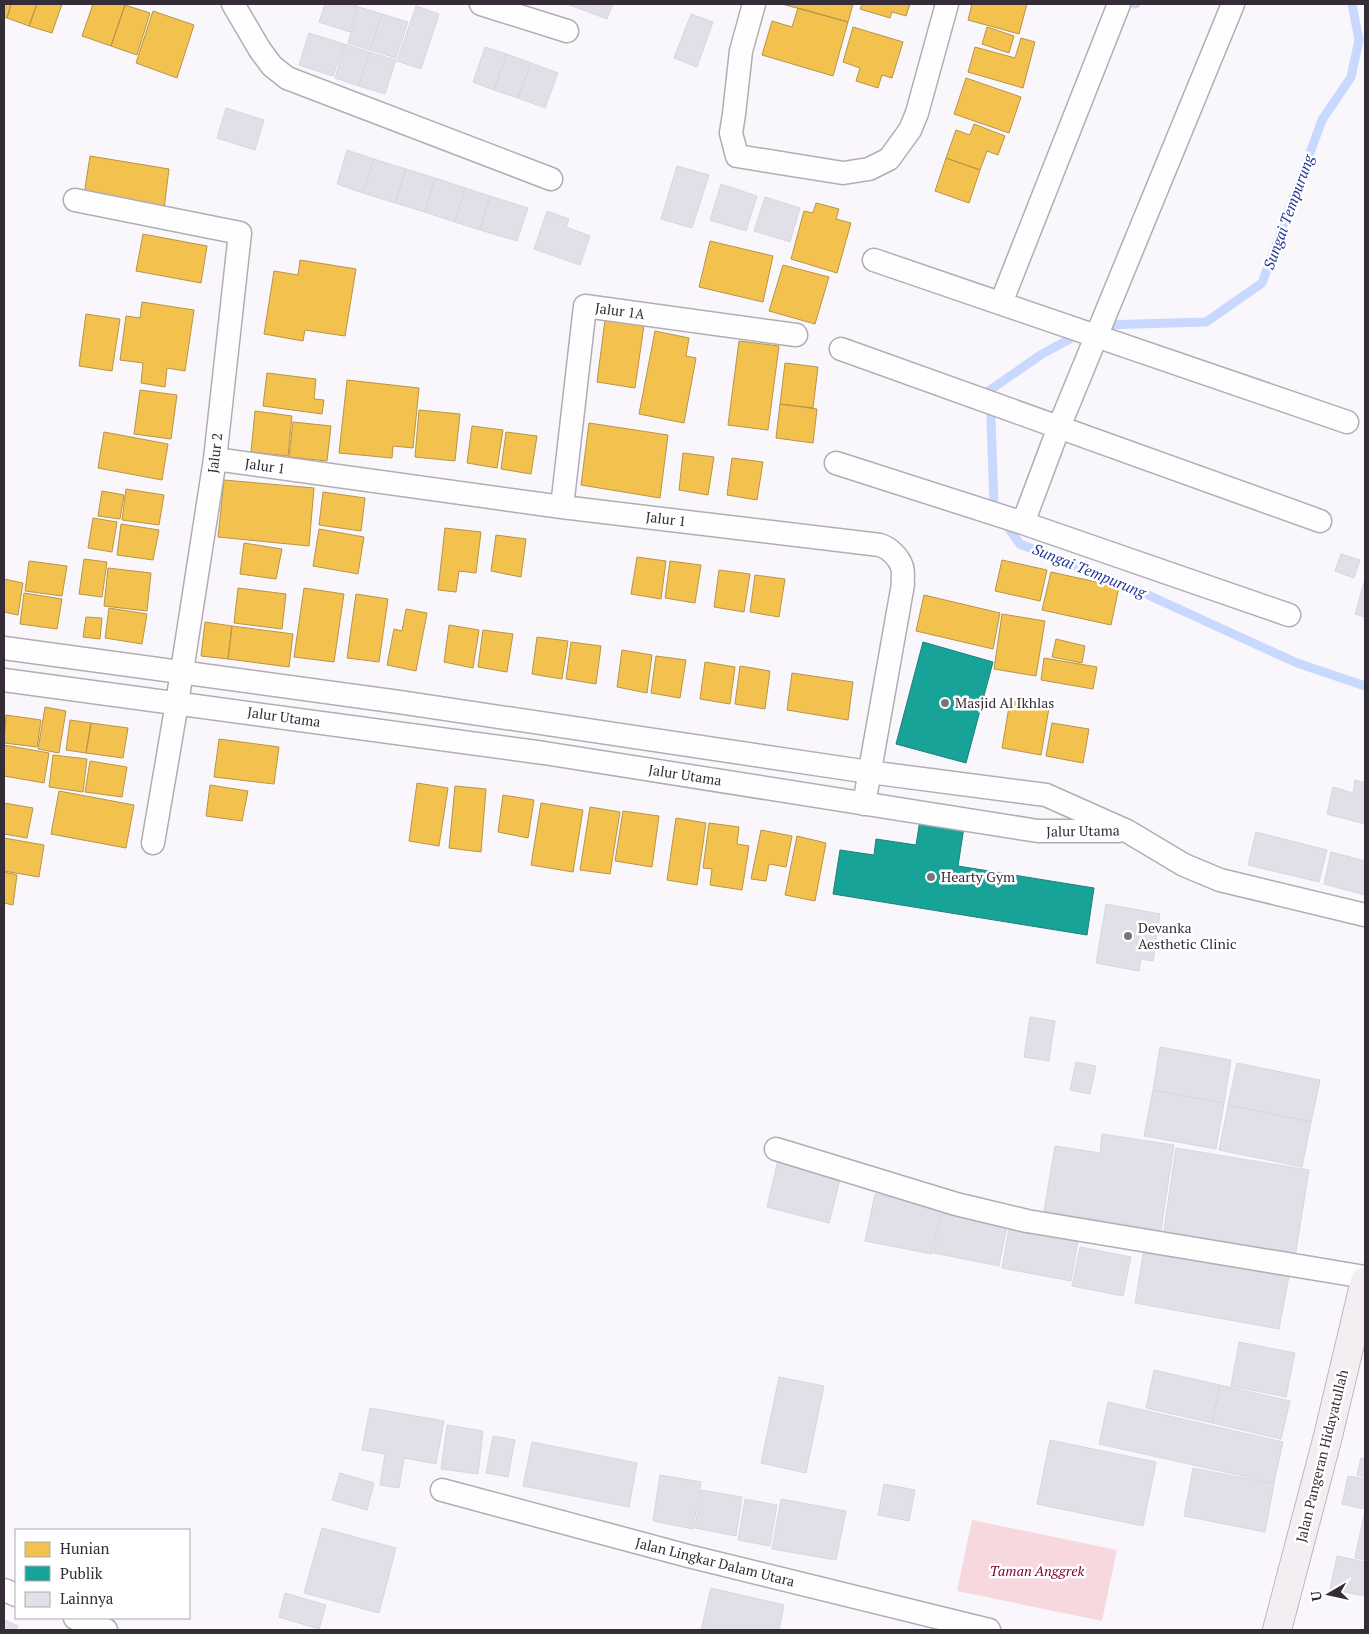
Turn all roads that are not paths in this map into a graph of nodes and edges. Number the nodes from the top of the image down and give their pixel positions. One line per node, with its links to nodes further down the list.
1 (233, 4): 8 (street)
2 (481, 4): 7 (street)
3 (754, 4): 4 (street)
4 (947, 4)
5 (1119, 4): 11 (street)
6 (1233, 4): 13 (street)
7 (567, 31)
8 (551, 179)
9 (75, 200): 17 (street, Jalur 2)
10 (874, 260): 11 (street)
11 (1001, 303): 13 (street)
12 (796, 335): 19 (street, Jalur 1A)
13 (1097, 336): 15 (street); 16 (street)
14 (841, 349): 16 (street)
15 (1347, 422)
16 (1059, 428): 20 (street); 21 (street)
17 (215, 459): 19 (street, Jalur 1); 24 (street, Jalur 2)
18 (836, 463): 21 (street)
19 (562, 507): 29 (street, Jalur 1)
20 (1320, 521)
21 (1023, 523): 22 (street)
22 (1289, 615)
23 (4, 648): 24 (street, Jalur Utama)
24 (182, 673): 26 (street, Jalur 2); 27 (street, Jalur Utama)
25 (4, 680): 26 (street, Jalur Utama)
26 (177, 702): 28 (street, Jalur Utama); 32 (street)
27 (549, 724): 28 (street); 29 (street, Jalur Utama)
28 (544, 753): 30 (street, Jalur Utama)
29 (869, 772): 30 (street, Jalur 1); 31 (street, Jalur Utama)
30 (864, 804): 31 (street, Jalur Utama)
31 (1127, 831): 33 (street)
32 (153, 843)
33 (1365, 915)
34 (776, 1148): 35 (street)
35 (1365, 1277)
36 (1365, 1281): 41 (main road, Jalan Pangeran Hidayatullah)
37 (442, 1490): 40 (street, Jalan Lingkar Dalam Utara)
38 (78, 1619): 39 (street)
39 (106, 1630)
40 (989, 1630)
41 (1277, 1630)

